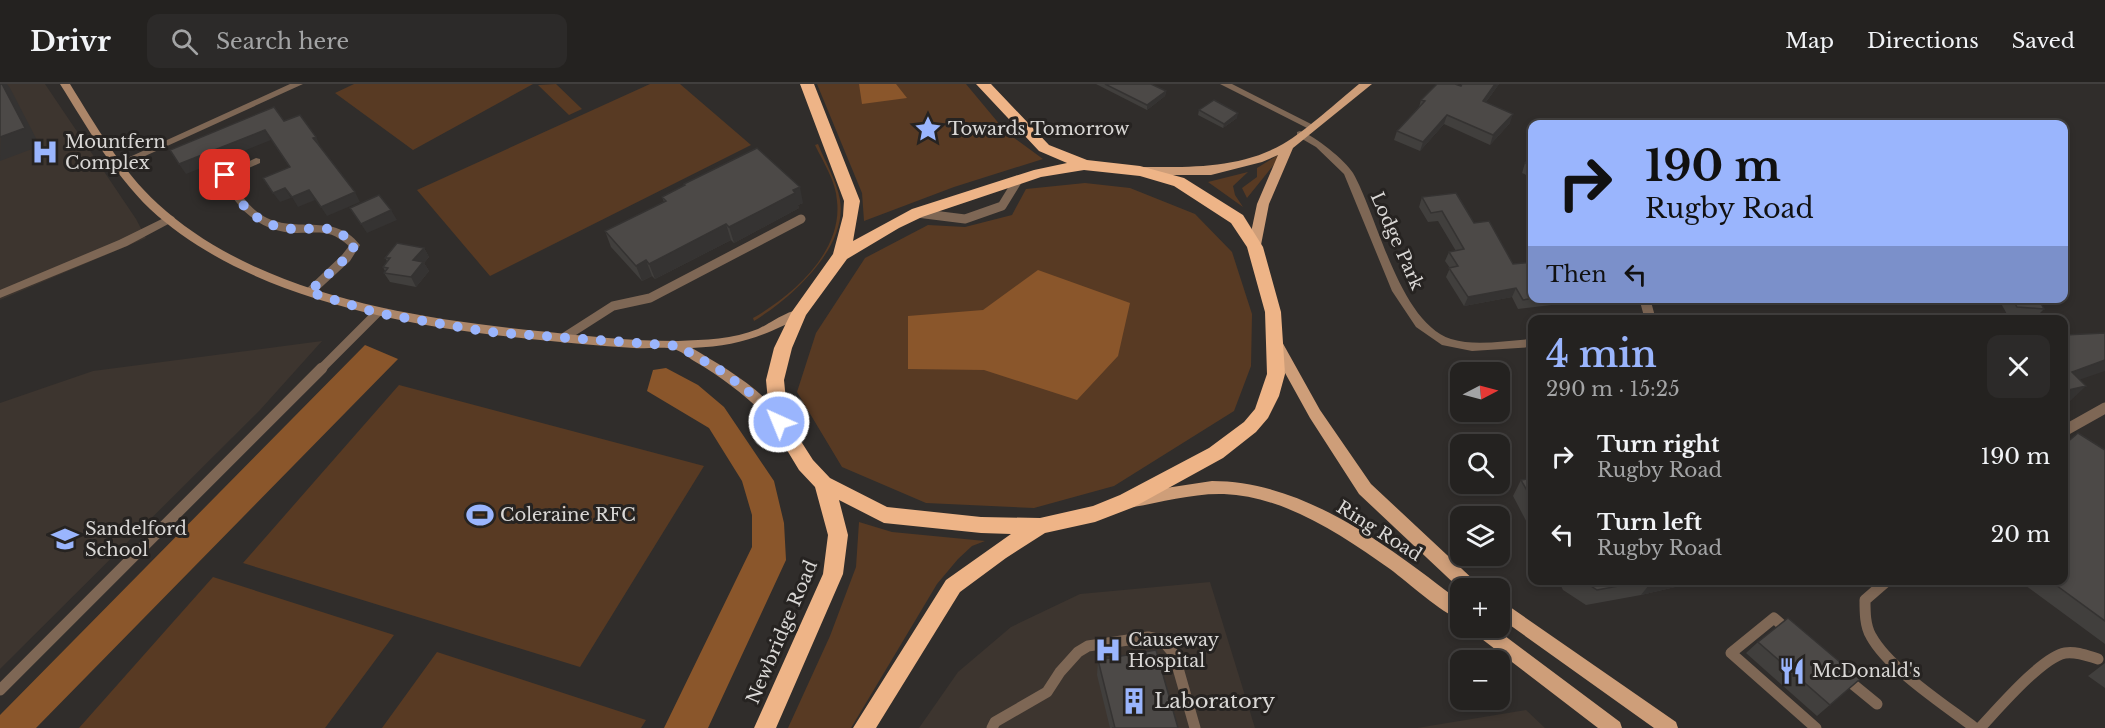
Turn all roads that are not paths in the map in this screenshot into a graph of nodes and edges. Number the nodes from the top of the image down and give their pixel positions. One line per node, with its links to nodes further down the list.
1 (65, 84): 10 (street)
2 (298, 84): 10 (street)
3 (807, 84): 16 (highway)
4 (983, 84): 11 (highway)
5 (1225, 84): 7 (street, Lodge Park)
6 (1366, 84): 7 (main road)
7 (1305, 130): 8 (main road); 23 (street, Lodge Park)
8 (1288, 146): 12 (main road); 15 (main road)
9 (256, 161): 17 (street)
10 (117, 165): 13 (street)
11 (1084, 165): 12 (highway); 16 (highway)
12 (1140, 171): 15 (highway)
13 (170, 219): 17 (street); 18 (street)
14 (801, 219): 21 (lane)
15 (1255, 247): 22 (highway)
16 (841, 255): 20 (highway)
17 (309, 292): 19 (street)
18 (0, 294)
19 (377, 313): 21 (street); 39 (lane)
20 (799, 313): 24 (street); 26 (highway)
21 (563, 338): 24 (street)
22 (1276, 344): 29 (highway); 31 (main road, Ring Road)
23 (1528, 345)
24 (678, 346): 26 (street)
25 (2105, 408): 27 (lane)
26 (779, 422): 28 (highway)
27 (2068, 429)
28 (823, 483): 30 (highway); 41 (highway, Newbridge Road)
29 (1127, 501): 30 (highway); 33 (main road, Ring Road)
30 (1040, 526): 42 (highway)
31 (1460, 578)
32 (1882, 585): 48 (lane)
33 (1450, 604)
34 (1510, 615): 46 (main road)
35 (1494, 638): 45 (main road)
36 (1800, 640): 47 (lane)
37 (2098, 659): 49 (lane)
38 (1835, 669): 40 (lane)
39 (0, 690)
40 (1877, 704)
41 (765, 728)
42 (864, 728)
43 (992, 728): 44 (lane)
44 (1195, 728)
45 (1612, 728)
46 (1669, 728)
47 (1816, 728)
48 (1975, 728)
49 (1980, 728)

